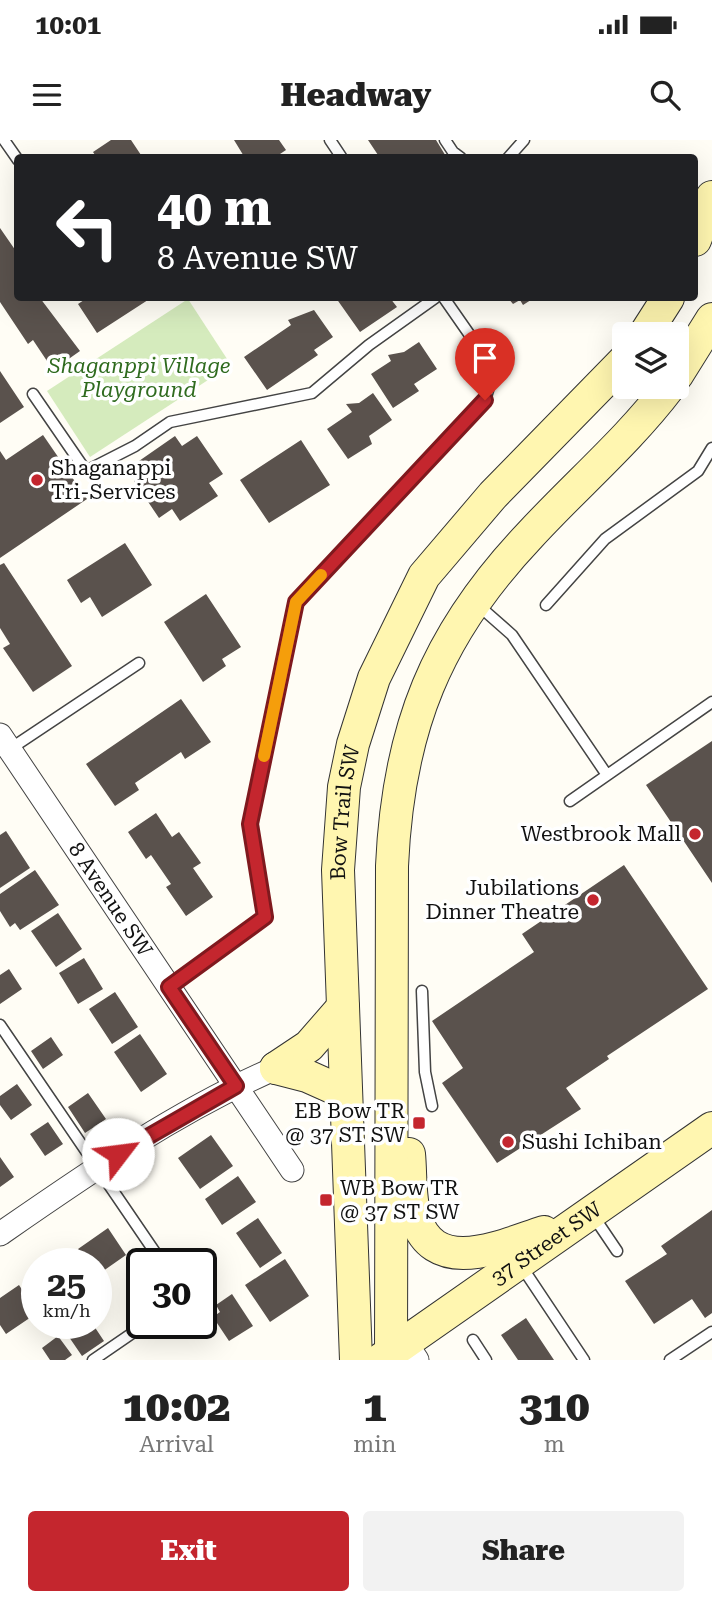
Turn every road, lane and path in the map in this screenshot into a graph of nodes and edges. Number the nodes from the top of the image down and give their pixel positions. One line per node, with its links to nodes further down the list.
1 (445, 140): 3 (lane)
2 (524, 140): 4 (lane)
3 (456, 154)
4 (512, 154)
5 (712, 197): 6 (main road)
6 (698, 232)
7 (431, 301): 14 (lane)
8 (446, 301): 24 (lane)
9 (666, 301): 11 (main road)
10 (712, 319): 12 (main road)
11 (653, 322)
12 (689, 356)
13 (612, 374): 26 (main road, Bow Trail SW)
14 (33, 394)
15 (659, 399): 17 (main road)
16 (712, 448): 18 (lane)
17 (474, 601): 22 (lane); 30 (main road)
18 (547, 605)
19 (139, 663): 21 (lane)
20 (712, 702): 22 (lane)
21 (5, 742): 24 (street, 8 Avenue SW)
22 (607, 775): 23 (lane)
23 (570, 801)
24 (169, 987): 29 (street, 8 Avenue SW)
25 (422, 991): 32 (lane)
26 (343, 1007): 28 (main road); 31 (main road, Bow Trail SW)
27 (0, 1025): 34 (lane)
28 (276, 1068): 29 (street); 31 (main road)
29 (236, 1086): 34 (street); 35 (street, 8 Avenue SW)
30 (391, 1088): 36 (main road); 44 (main road)
31 (345, 1093): 46 (main road, Bow Trail SW)
32 (432, 1106)
33 (712, 1128): 36 (main road, 37 Street SW)
34 (95, 1168): 37 (street); 38 (lane)
35 (292, 1170)
36 (581, 1217): 39 (lane); 40 (main road, 37 Street SW)
37 (0, 1234)
38 (152, 1248)
39 (617, 1251)
40 (519, 1261): 44 (main road, 37 Street SW); 48 (lane)
41 (712, 1332): 49 (lane)
42 (126, 1337): 45 (lane)
43 (473, 1340): 47 (lane)
44 (397, 1355)
45 (93, 1360)
46 (356, 1360)
47 (486, 1360)
48 (584, 1360)
49 (670, 1360)

